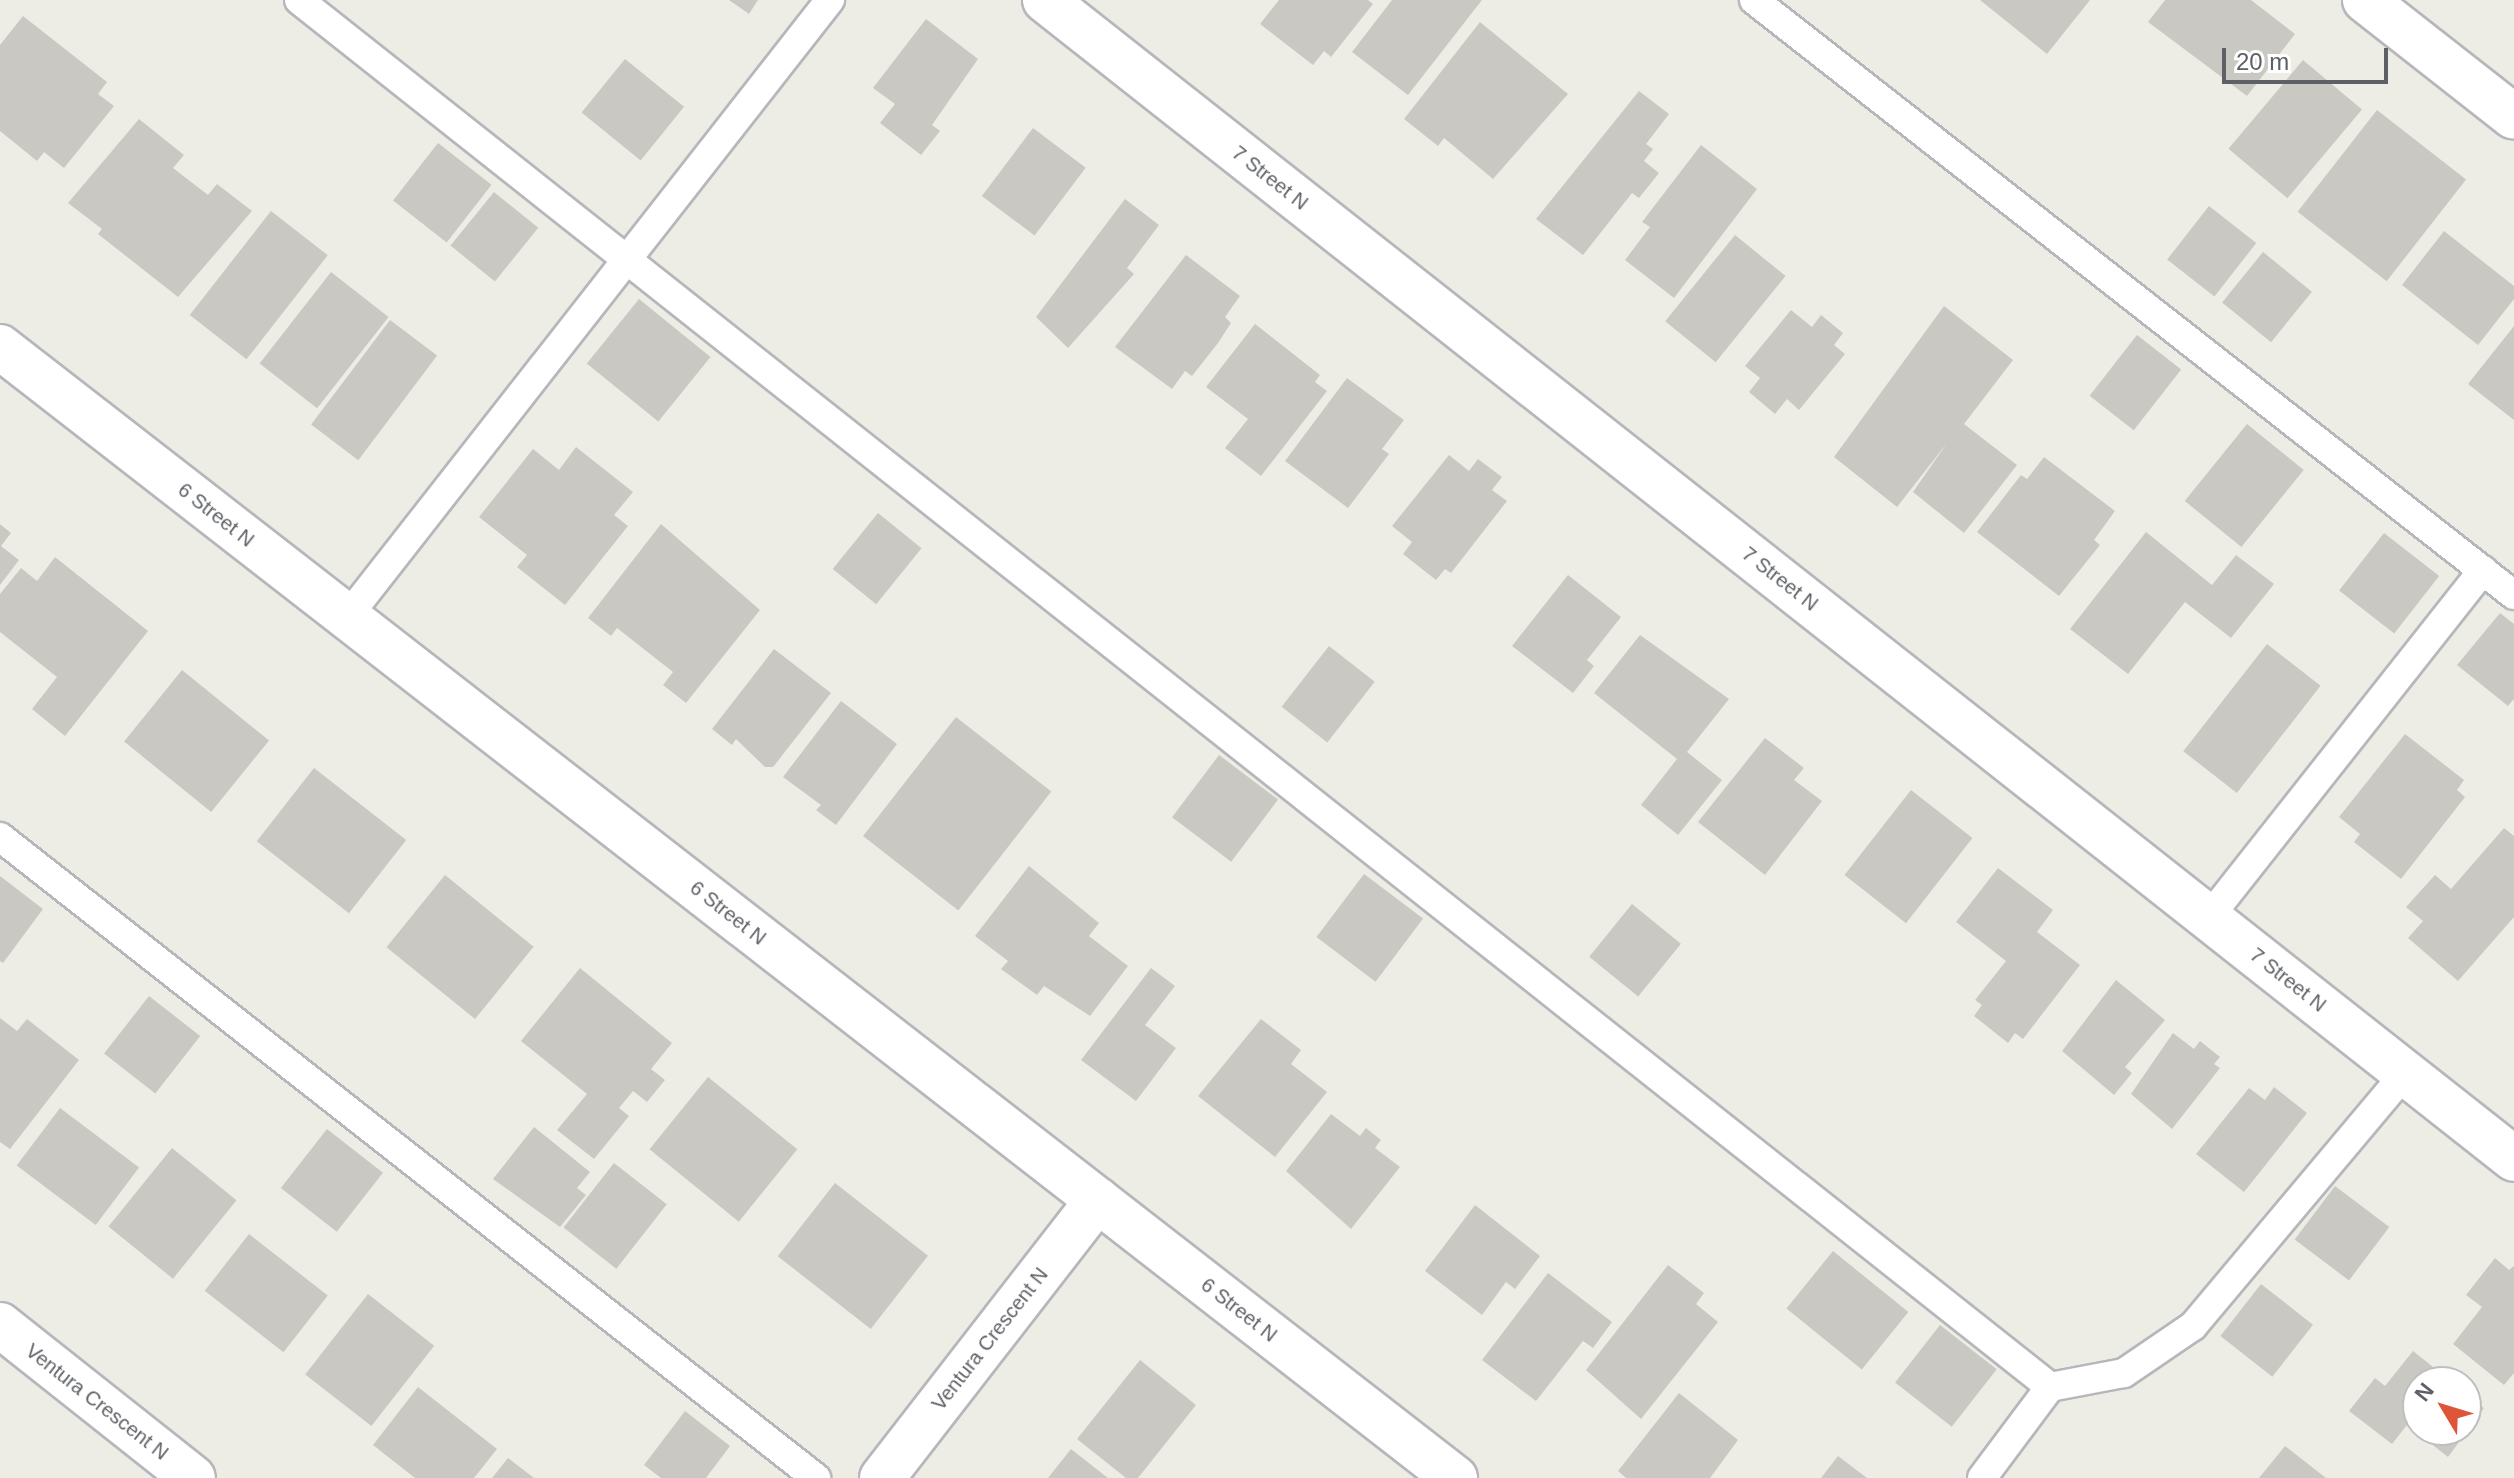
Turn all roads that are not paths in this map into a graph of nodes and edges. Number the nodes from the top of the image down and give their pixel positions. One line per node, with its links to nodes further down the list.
1 (299, 0): 7 (lane)
2 (830, 0): 7 (lane)
3 (1045, 0): 13 (street, 7 Street N)
4 (1754, 0): 9 (lane)
5 (2365, 0): 6 (street)
6 (2514, 117)
7 (628, 258): 11 (lane); 18 (lane)
8 (0, 347): 11 (street, 6 Street N)
9 (2483, 570): 10 (lane); 13 (lane)
10 (2514, 595)
11 (347, 617): 16 (street, 6 Street N)
12 (0, 837): 21 (lane)
13 (2209, 917): 14 (street, 7 Street N)
14 (2405, 1073): 15 (street, 7 Street N); 18 (lane)
15 (2514, 1159)
16 (1098, 1200): 19 (street, 6 Street N); 22 (street, Ventura Crescent N)
17 (0, 1325): 20 (street, Ventura Crescent N)
18 (2050, 1387): 23 (lane)
19 (1441, 1474)
20 (193, 1478)
21 (816, 1478)
22 (882, 1478)
23 (1982, 1478)

